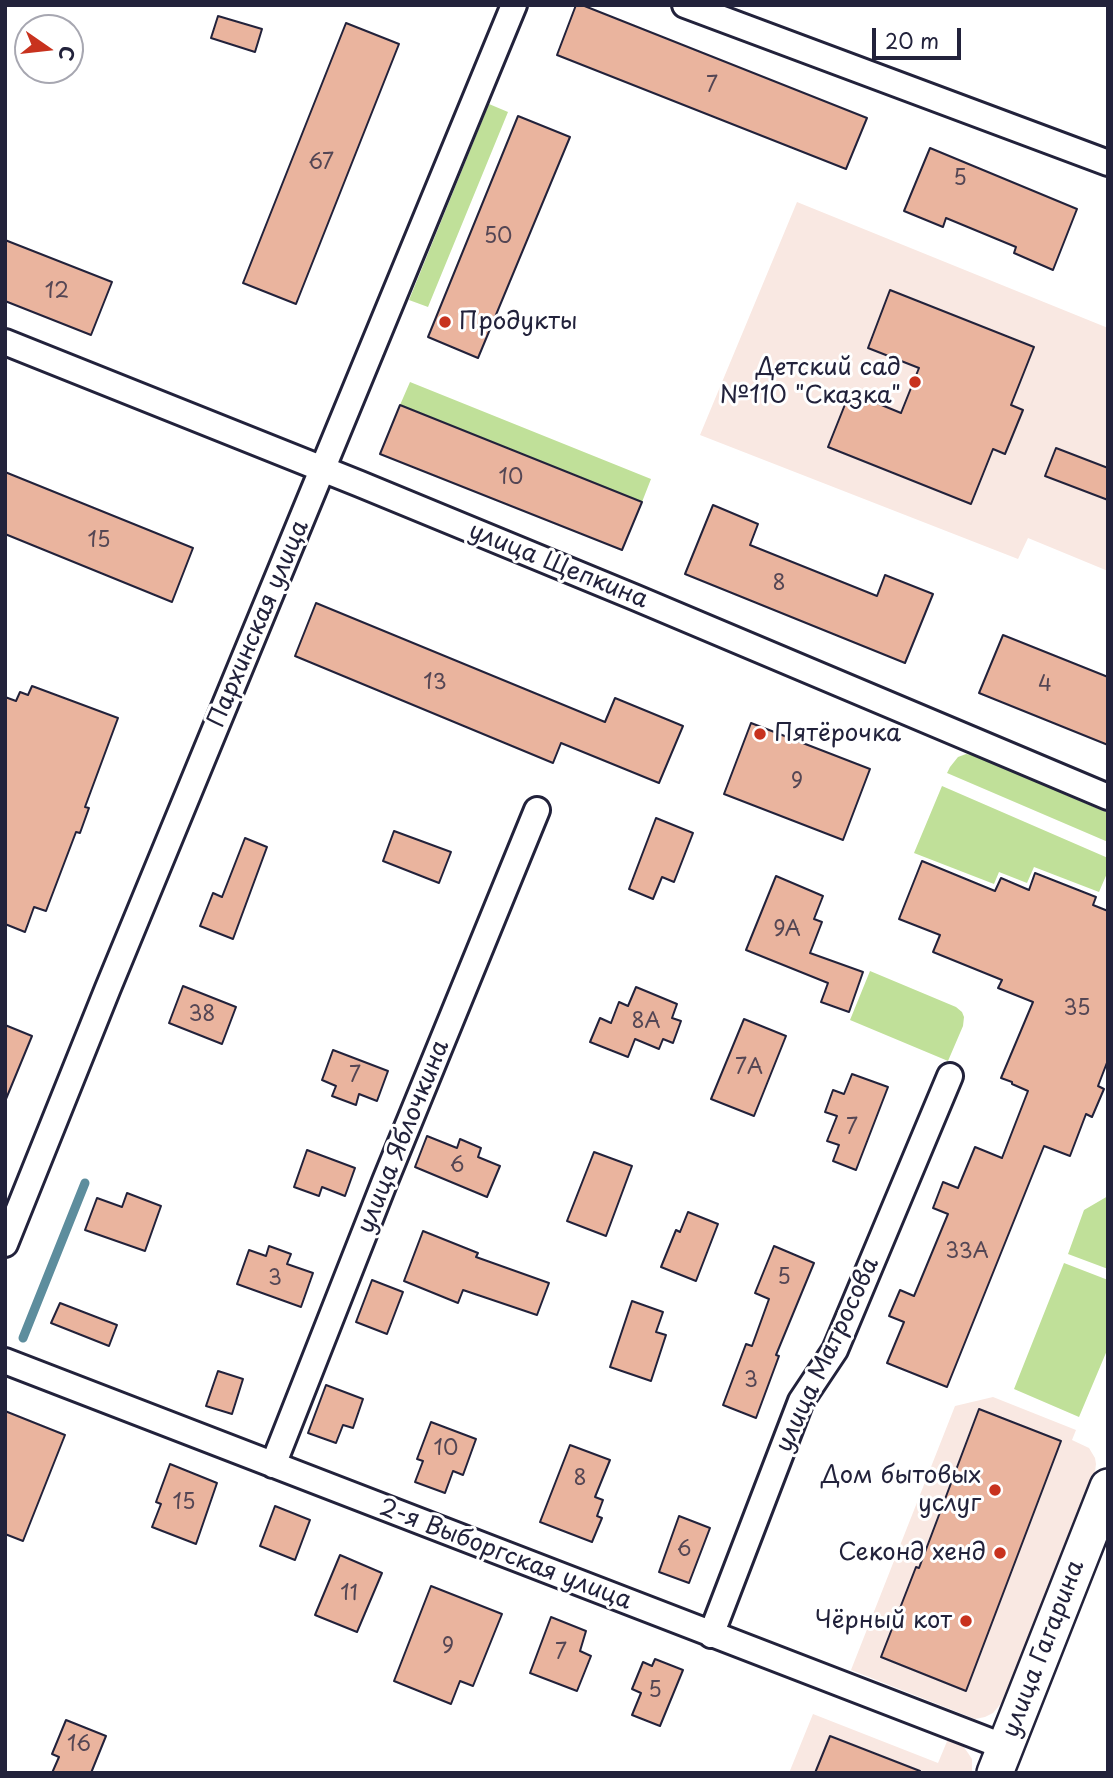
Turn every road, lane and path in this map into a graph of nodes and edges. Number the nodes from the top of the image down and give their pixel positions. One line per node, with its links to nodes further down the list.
1 (514, 5): 5 (street, Пархинская улица)
2 (685, 5): 3 (street)
3 (1108, 163)
4 (5, 342): 5 (street, улица Щепкина)
5 (323, 470): 6 (street, улица Щепкина); 9 (street, Пархинская улица)
6 (1108, 797)
7 (537, 810): 11 (street, улица Яблочкина)
8 (950, 1076): 13 (street, улица Матросова)
9 (5, 1244)
10 (5, 1361): 11 (street, 2-я Выборгская улица)
11 (273, 1465): 13 (street, 2-я Выборгская улица)
12 (1108, 1487): 14 (main road, улица Гагарина)
13 (711, 1635): 14 (street, 2-я Выборгская улица)
14 (1000, 1760)

